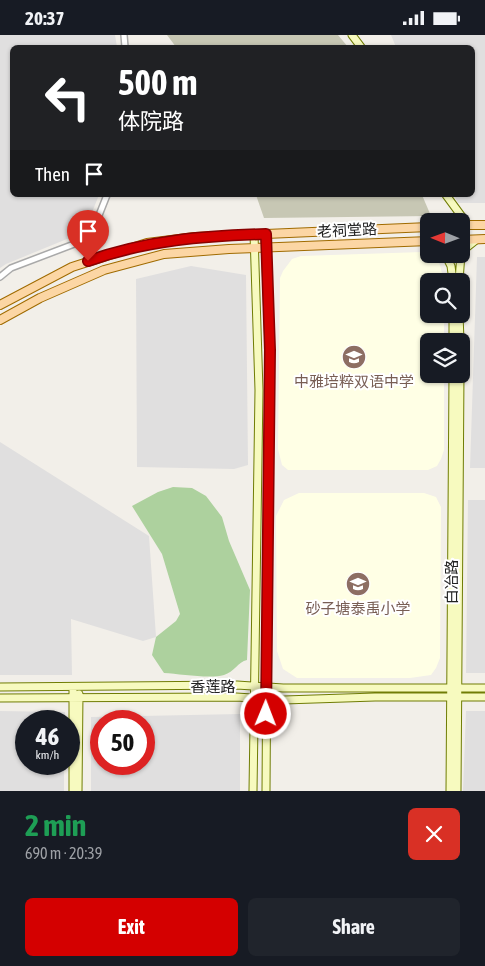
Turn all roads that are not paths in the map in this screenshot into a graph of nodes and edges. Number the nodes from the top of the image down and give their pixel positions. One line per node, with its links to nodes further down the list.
1 (106, 197): 14 (street)
2 (447, 197): 3 (main road)
3 (457, 213)
4 (470, 225): 5 (main road)
5 (485, 225)
6 (420, 227): 8 (main road, 老祠堂路)
7 (254, 234): 8 (main road, 老祠堂路); 11 (main road); 15 (main road, 老祠堂路)
8 (266, 234): 12 (main road)
9 (481, 239): 13 (main road)
10 (420, 241): 12 (main road, 老祠堂路)
11 (254, 247): 12 (main road, 老祠堂路); 16 (main road, 老祠堂路); 19 (main road)
12 (266, 247): 22 (main road)
13 (470, 247)
14 (0, 277)
15 (0, 305)
16 (0, 320)
17 (453, 383): 23 (main road, 白冶路)
18 (460, 383): 23 (main road, 白冶路)
19 (254, 686): 21 (main road, 香莲路); 22 (main road, 香莲路); 29 (main road)
20 (0, 687): 21 (main road, 香莲路)
21 (76, 687): 28 (main road)
22 (267, 687): 23 (main road, 香莲路); 30 (main road)
23 (454, 687): 24 (main road, 香莲路); 25 (main road, 白冶路)
24 (485, 687)
25 (454, 697): 26 (main road, 香莲路); 30 (main road, 香莲路); 35 (main road, 白冶路); 36 (main road, 白冶路)
26 (485, 697)
27 (0, 698): 28 (main road, 香莲路)
28 (76, 698): 29 (main road, 香莲路); 31 (main road); 32 (main road)
29 (254, 698): 30 (main road, 香莲路); 33 (main road)
30 (266, 699): 34 (main road)
31 (72, 791)
32 (78, 791)
33 (253, 791)
34 (266, 791)
35 (450, 791)
36 (457, 791)

